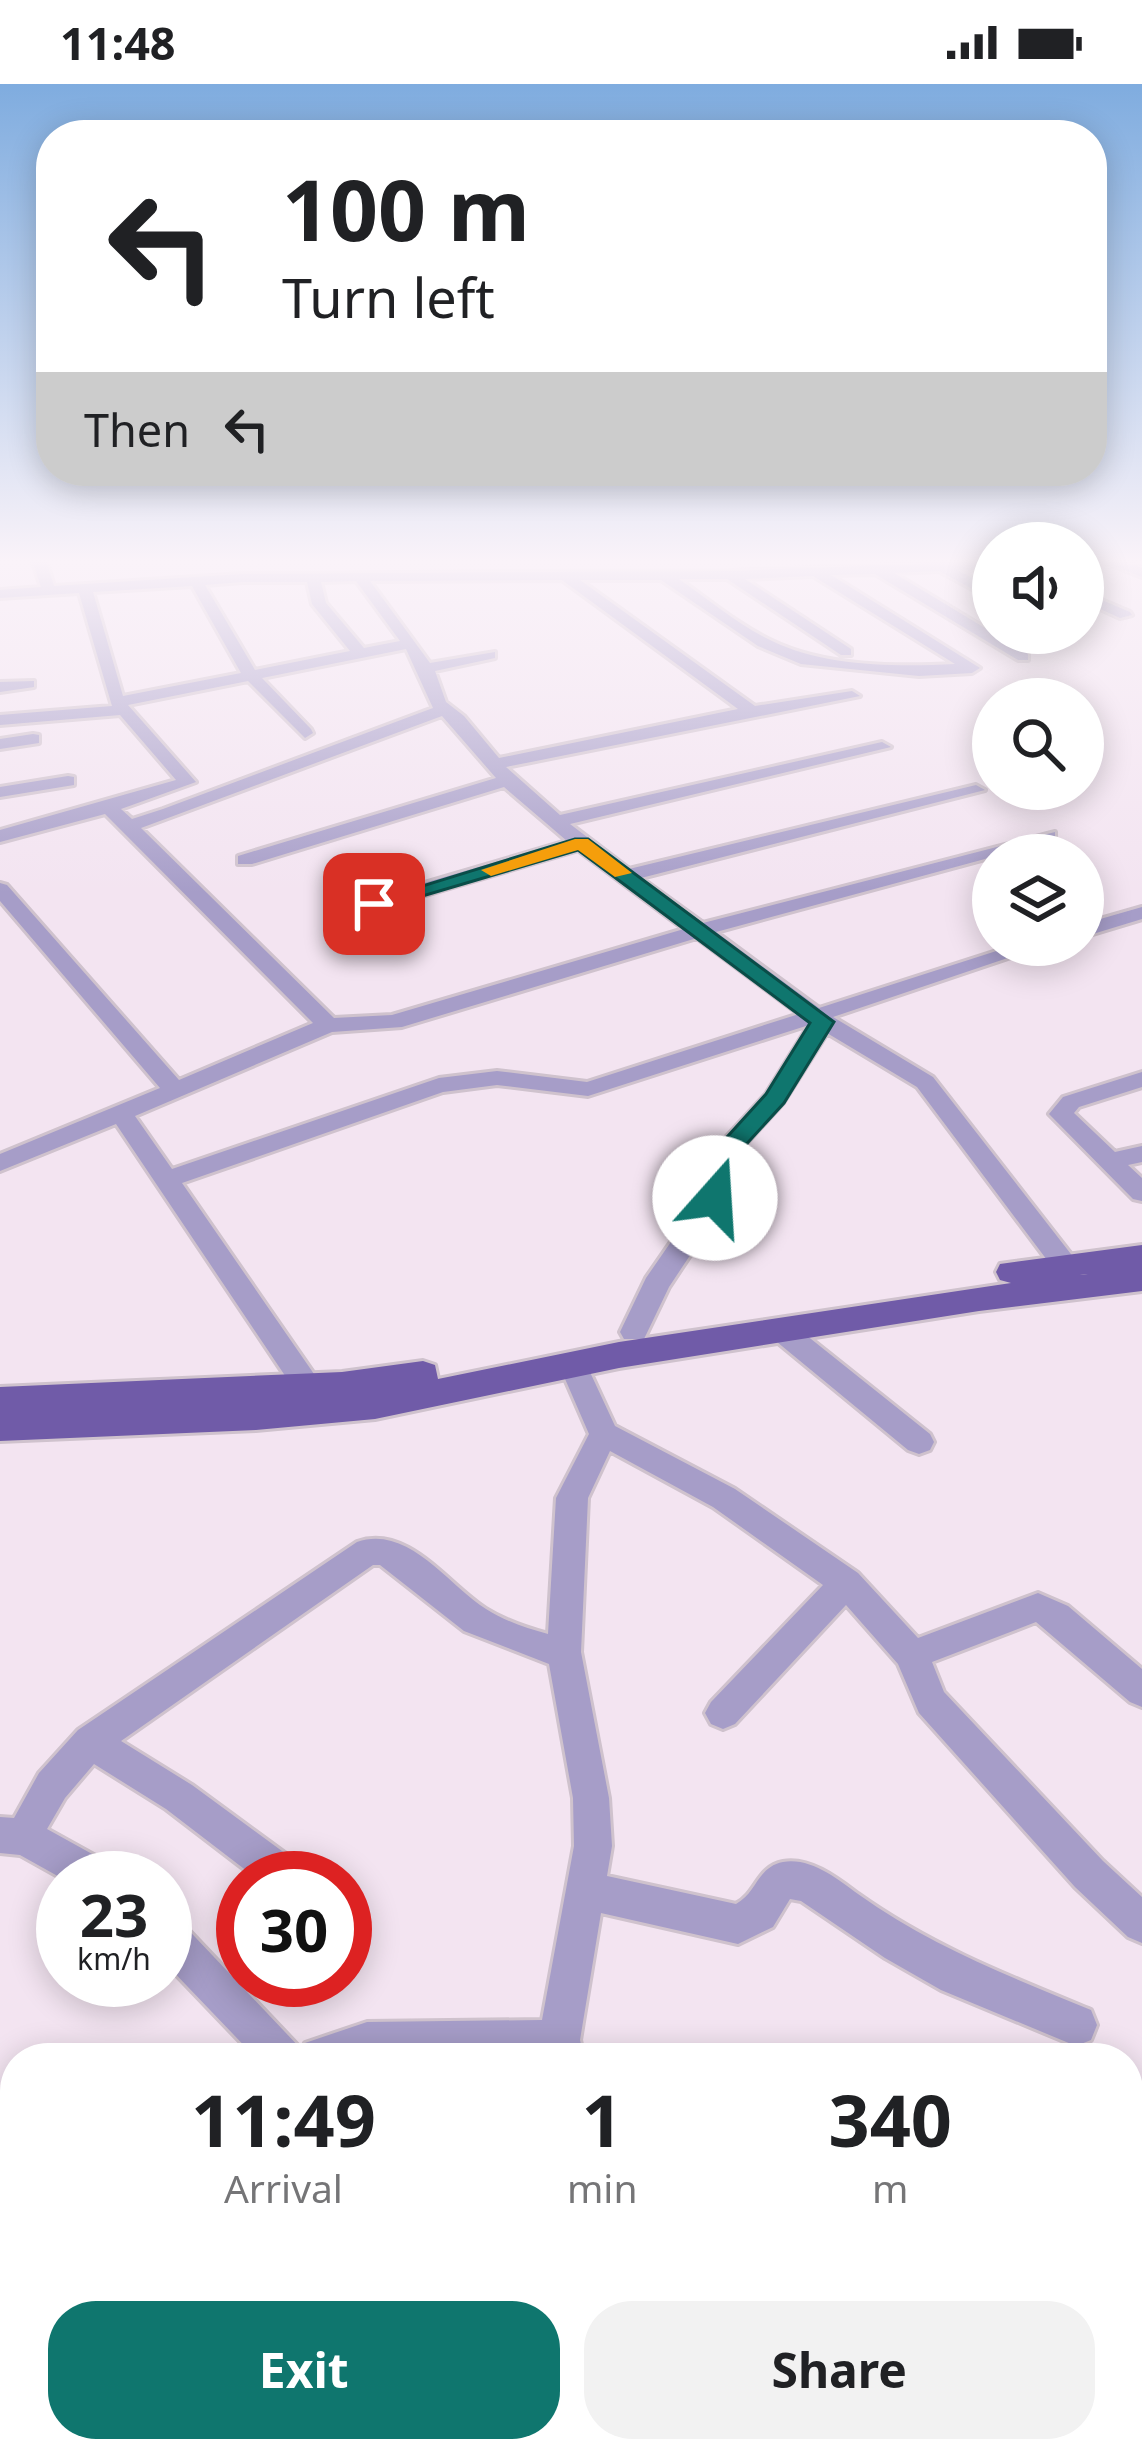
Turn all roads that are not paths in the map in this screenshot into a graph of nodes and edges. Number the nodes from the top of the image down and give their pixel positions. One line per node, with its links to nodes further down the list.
1 (110, 671): 10 (street)
2 (248, 671): 6 (street)
3 (266, 671): 6 (street)
4 (430, 671): 11 (street)
5 (697, 671): 12 (street)
6 (250, 674): 10 (street); 14 (street)
7 (28, 684): 8 (street)
8 (0, 687)
9 (852, 696): 12 (street)
10 (121, 706): 13 (street); 20 (street)
11 (445, 709): 18 (street); 23 (street)
12 (752, 711): 18 (street)
13 (0, 720)
14 (305, 733)
15 (33, 739): 16 (street)
16 (0, 744)
17 (882, 747): 25 (street)
18 (500, 772): 25 (street); 30 (street)
19 (68, 781): 22 (street)
20 (187, 782): 23 (street); 24 (street)
21 (972, 791): 31 (street)
22 (0, 792)
23 (205, 802): 26 (street)
24 (109, 807): 26 (street); 27 (street)
25 (555, 821): 28 (street)
26 (129, 826): 39 (street)
27 (0, 836)
28 (581, 843): 31 (street); 34 (street)
29 (972, 857): 36 (street)
30 (245, 860)
31 (626, 876): 36 (street)
32 (0, 889): 41 (street)
33 (1142, 913): 35 (street)
34 (333, 916)
35 (1104, 925)
36 (700, 930): 38 (street); 39 (street)
37 (972, 966): 38 (street)
38 (817, 1017): 46 (street); 48 (street); 51 (street)
39 (328, 1025): 41 (street)
40 (1142, 1079): 44 (street)
41 (175, 1090): 42 (street)
42 (121, 1113): 45 (street); 46 (street)
43 (1142, 1154): 44 (street)
44 (1112, 1161): 47 (street)
45 (0, 1163)
46 (166, 1180): 53 (street)
47 (1142, 1193)
48 (1065, 1265): 49 (main road); 51 (main road)
49 (1140, 1266): 50 (main road)
50 (781, 1330): 52 (main road); 57 (street)
51 (634, 1332): 53 (main road)
52 (572, 1365): 55 (main road); 56 (street)
53 (308, 1387): 54 (main road)
54 (0, 1401)
55 (0, 1427)
56 (604, 1434): 58 (street); 59 (street)
57 (919, 1442)
58 (846, 1583): 60 (street); 62 (street)
59 (564, 1652): 63 (street); 67 (street)
60 (912, 1655): 61 (street); 68 (street)
61 (1142, 1691)
62 (723, 1713)
63 (91, 1742): 64 (street); 66 (street)
64 (12, 1836): 65 (street)
65 (43, 1851)
66 (251, 1851)
67 (584, 1890): 70 (street); 74 (street)
68 (1142, 1923)
69 (192, 1962): 71 (street)
70 (1076, 2025)
71 (270, 2043)
72 (368, 2043): 73 (street)
73 (524, 2043)
74 (562, 2043)

